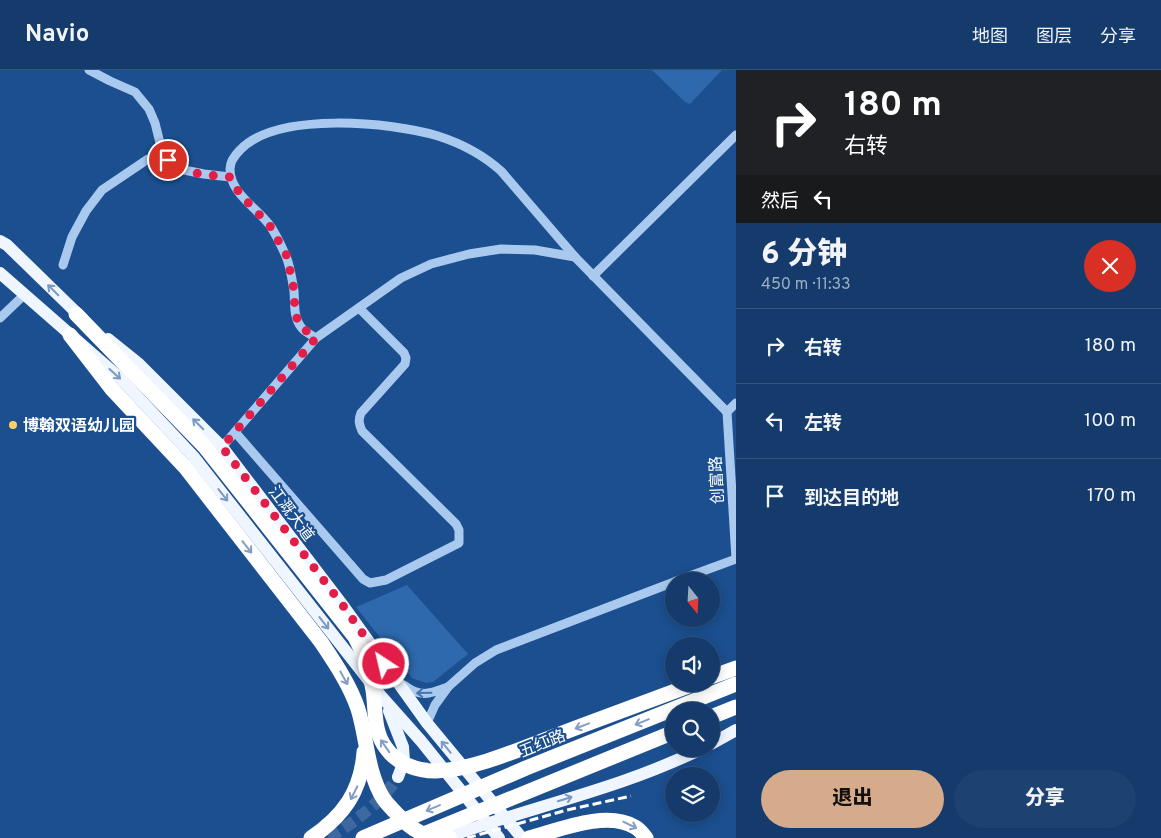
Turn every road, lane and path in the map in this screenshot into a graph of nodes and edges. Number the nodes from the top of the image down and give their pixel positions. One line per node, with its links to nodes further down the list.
1 (89, 70): 3 (street)
2 (736, 135): 9 (street)
3 (168, 160): 4 (street); 7 (street)
4 (230, 177): 6 (street); 15 (street)
5 (2, 241): 12 (main road, 江溉大道, one-way to 5)
6 (575, 257): 9 (street); 11 (street)
7 (63, 265)
8 (0, 273): 10 (main road)
9 (593, 276): 17 (street)
10 (24, 294): 13 (street); 14 (main road)
11 (359, 308): 15 (street); 18 (street)
12 (76, 314): 19 (main road, 江溉大道, one-way to 12); 28 (highway, one-way to 12)
13 (0, 318)
14 (70, 335): 29 (main road, one-way to 29); 33 (highway, one-way to 33)
15 (316, 338): 18 (street)
16 (736, 403): 17 (street)
17 (727, 412): 20 (street, 创富路)
18 (235, 432): 19 (street)
19 (222, 447): 25 (main road, 江溉大道)
20 (736, 559): 21 (street)
21 (702, 572)
22 (665, 586): 27 (street)
23 (736, 668): 24 (highway)
24 (720, 674)
25 (394, 678): 27 (street, one-way to 25); 32 (main road, 江溉大道)
26 (736, 684): 41 (highway, 五红路, one-way to 41)
27 (448, 687): 32 (street)
28 (673, 692)
29 (386, 701): 38 (main road); 43 (main road)
30 (736, 707): 31 (highway)
31 (720, 713)
32 (427, 723): 44 (main road, 江溉大道, one-way to 32)
33 (363, 728): 39 (highway); 40 (highway, one-way to 40)
34 (736, 730): 36 (main road)
35 (665, 736): 42 (highway)
36 (720, 739)
37 (684, 757): 39 (main road, one-way to 37)
38 (398, 777)
39 (447, 837)
40 (312, 838)
41 (363, 838)
42 (414, 838)
43 (499, 838)
44 (522, 838)
45 (529, 838): 46 (highway, one-way to 46)
46 (646, 838)

